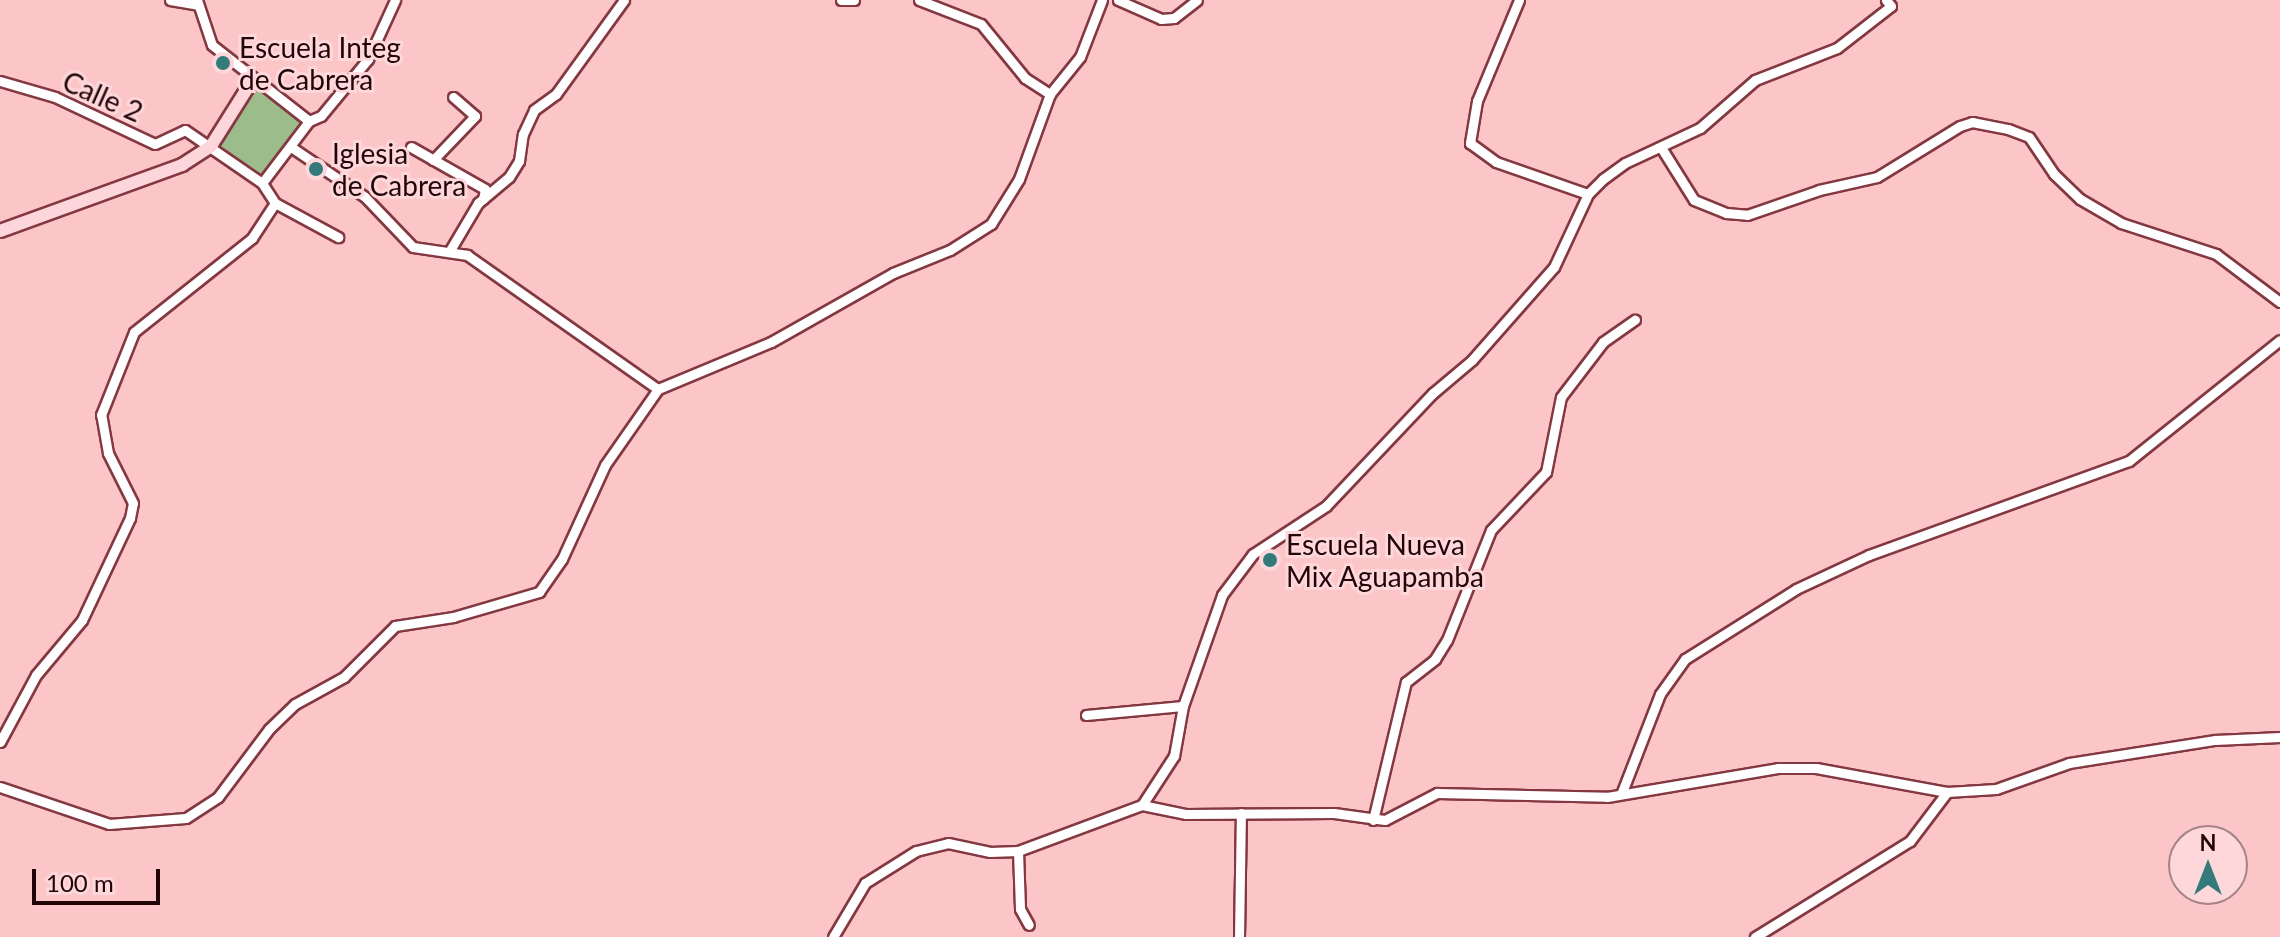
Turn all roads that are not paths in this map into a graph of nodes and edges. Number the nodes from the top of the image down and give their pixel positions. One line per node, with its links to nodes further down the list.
1 (170, 0): 12 (street)
2 (395, 0): 17 (street)
3 (624, 0): 25 (street)
4 (841, 0): 5 (street)
5 (854, 0)
6 (919, 0): 15 (street)
7 (1102, 0): 15 (street)
8 (1118, 0): 9 (street)
9 (1197, 0)
10 (1519, 0): 24 (street)
11 (1886, 0): 21 (street)
12 (197, 3): 14 (street)
13 (0, 81): 18 (street, Calle 2)
14 (252, 81): 17 (street); 18 (street)
15 (1050, 94): 33 (street)
16 (453, 97): 22 (street)
17 (309, 121): 19 (street)
18 (211, 146): 23 (street, Calle 2); 27 (street)
19 (291, 147): 23 (street); 29 (street)
20 (411, 147): 22 (street)
21 (1662, 149): 24 (street); 30 (street)
22 (433, 160): 25 (street)
23 (262, 183): 26 (street, Calle 2)
24 (1588, 194): 34 (street)
25 (483, 199): 29 (street)
26 (275, 203): 28 (street, Calle 2); 37 (street)
27 (0, 231)
28 (338, 237)
29 (449, 252): 33 (street)
30 (2280, 302)
31 (1635, 320): 43 (street)
32 (2280, 340): 39 (street)
33 (658, 389): 38 (street)
34 (1183, 706): 35 (street); 41 (street)
35 (1086, 715)
36 (2280, 737): 40 (street)
37 (0, 742)
38 (0, 787)
39 (1622, 792): 40 (street); 43 (street)
40 (1947, 792): 48 (street)
41 (1142, 805): 42 (street); 44 (street)
42 (1241, 813): 43 (street); 47 (street)
43 (1373, 820)
44 (1018, 851): 45 (street); 46 (street)
45 (1029, 925)
46 (833, 937)
47 (1239, 937)
48 (1755, 937)

